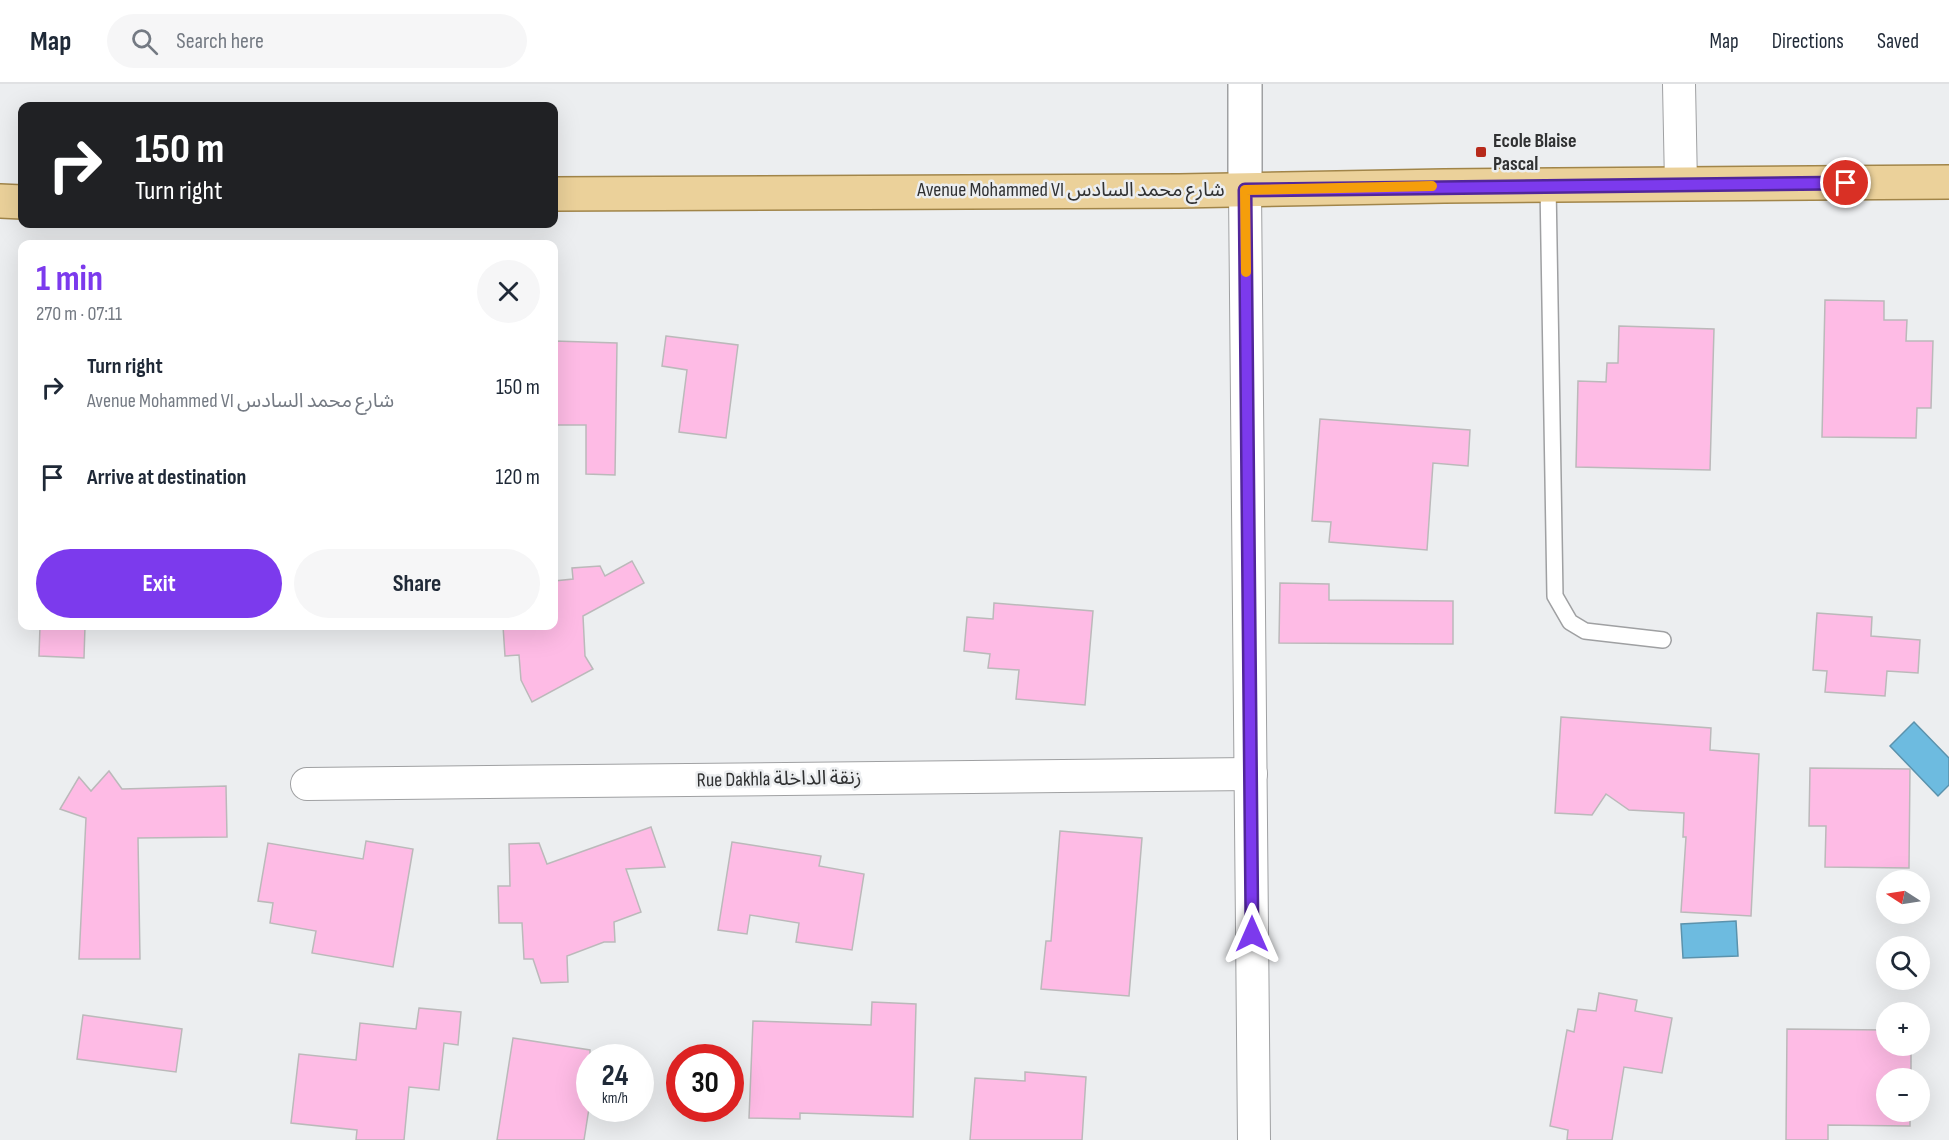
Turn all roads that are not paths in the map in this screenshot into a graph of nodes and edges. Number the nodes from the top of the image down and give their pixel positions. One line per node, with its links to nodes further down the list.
1 (1245, 84): 6 (street)
2 (1679, 84): 4 (street)
3 (1949, 182): 4 (main road, Avenue Mohammed VI شارع محمد السادس)
4 (1682, 184): 5 (main road, Avenue Mohammed VI شارع محمد السادس)
5 (1548, 185): 6 (main road, Avenue Mohammed VI شارع محمد السادس); 10 (lane)
6 (1245, 190): 7 (main road, Avenue Mohammed VI شارع محمد السادس); 11 (street)
7 (558, 194)
8 (0, 201): 9 (main road)
9 (18, 202)
10 (1663, 640)
11 (1251, 774): 12 (street, Rue Dakhla زنقة الداخلة); 13 (street)
12 (307, 784)
13 (1254, 1140)

